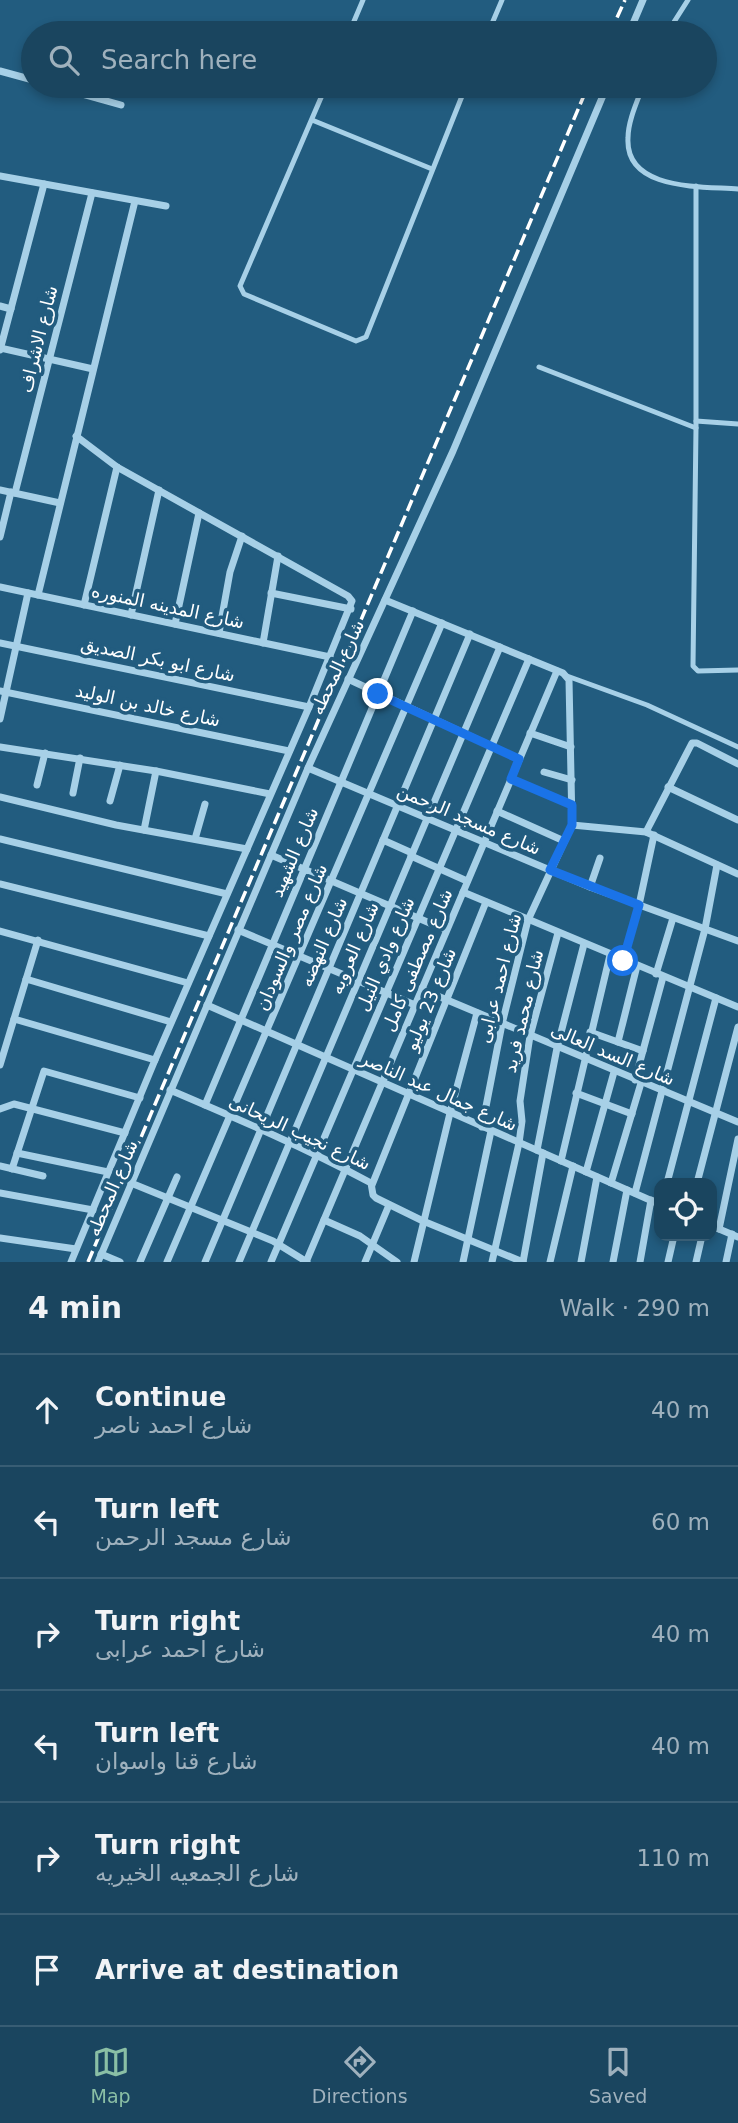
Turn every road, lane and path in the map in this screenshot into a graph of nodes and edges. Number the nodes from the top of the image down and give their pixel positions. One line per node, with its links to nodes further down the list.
1 (363, 0): 5 (lane)
2 (502, 0): 6 (lane)
3 (643, 0): 7 (street)
4 (688, 0): 8 (lane)
5 (354, 21)
6 (493, 21)
7 (634, 21)
8 (675, 21)
9 (0, 71): 10 (street)
10 (21, 77)
11 (96, 98): 16 (street)
12 (321, 98): 17 (lane)
13 (461, 98): 18 (lane)
14 (602, 98): 48 (street, شارع المحطه)
15 (640, 98): 21 (lane)
16 (121, 105)
17 (312, 120): 18 (lane); 18 (lane)
18 (432, 169)
19 (0, 176): 20 (street)
20 (44, 184): 23 (street); 27 (street)
21 (695, 186): 22 (lane); 33 (lane)
22 (738, 189)
23 (92, 193): 24 (street); 29 (street, شارع الاشراف)
24 (135, 201): 25 (street); 31 (street)
25 (166, 206)
26 (0, 306): 27 (street)
27 (11, 309): 28 (street)
28 (0, 348): 29 (street)
29 (50, 359): 31 (street); 38 (street, شارع الاشراف)
30 (538, 367): 33 (lane)
31 (93, 369): 34 (street)
32 (738, 424): 33 (lane)
33 (696, 425): 63 (lane)
34 (76, 436): 35 (street, شارع المحطه); 39 (street)
35 (117, 467): 37 (street, شارع المحطه); 49 (street)
36 (0, 490): 38 (street)
37 (159, 490): 40 (street, شارع المحطه); 52 (street)
38 (13, 493): 39 (street); 42 (street, شارع الاشراف)
39 (60, 503): 47 (street)
40 (199, 513): 41 (street, شارع المحطه); 54 (street)
41 (242, 536): 43 (street, شارع المحطه); 55 (street)
42 (0, 537)
43 (278, 556): 46 (street); 50 (street, شارع المحطه)
44 (0, 587): 45 (street, شارع المدينه المنوره)
45 (28, 593): 47 (street, شارع المدينه المنوره); 59 (street)
46 (271, 593): 50 (street); 58 (street)
47 (38, 595): 49 (street, شارع المدينه المنوره)
48 (385, 600): 51 (street); 66 (street, شارع المحطه)
49 (84, 605): 52 (street, شارع المدينه المنوره)
50 (351, 609): 61 (street, شارع المحطه)
51 (413, 611): 53 (street); 68 (street, شارع الشهيد)
52 (131, 614): 54 (street, شارع المدينه المنوره)
53 (442, 623): 56 (street); 70 (street, شارع مصر والسودان)
54 (175, 624): 55 (street, شارع المدينه المنوره)
55 (219, 633): 58 (street, شارع المدينه المنوره)
56 (470, 634): 60 (street); 72 (street, شارع النهضه)
57 (0, 643): 59 (street, شارع ابو بكر الصديق)
58 (263, 643): 61 (street, شارع المدينه المنوره)
59 (16, 646): 67 (street); 69 (street, شارع ابو بكر الصديق)
60 (500, 647): 62 (street); 73 (street, شارع العروبه)
61 (330, 657): 69 (street, شارع المحطه)
62 (528, 659): 64 (street); 75 (street, شارع وادي النيل)
63 (738, 670)
64 (556, 671): 65 (street); 74 (street, شارع مصطفى كامل)
65 (567, 676): 77 (street, شارع احمد عرابى); 78 (lane)
66 (348, 680): 68 (street); 85 (street, شارع المحطه)
67 (3, 692): 71 (street); 79 (street, شارع خالد بن الوليد)
68 (378, 694): 70 (street); 90 (street, شارع الشهيد)
69 (309, 707): 79 (street, شارع المحطه)
70 (406, 707): 72 (street); 95 (street, شارع مصر والسودان)
71 (0, 719)
72 (434, 719): 73 (street); 100 (street, شارع النهضه)
73 (463, 733): 75 (street); 102 (street, شارع العروبه)
74 (530, 733): 77 (street); 82 (street, شارع مصطفى كامل)
75 (491, 746): 82 (street); 106 (street, شارع وادي النيل)
76 (0, 747): 80 (street)
77 (571, 747): 89 (street, شارع احمد عرابى)
78 (738, 747)
79 (289, 751): 94 (street, شارع المحطه)
80 (45, 753): 81 (street); 91 (street)
81 (80, 758): 84 (street); 93 (street)
82 (519, 759): 88 (street, شارع مصطفى كامل)
83 (738, 764): 92 (street)
84 (120, 765): 86 (street); 97 (street)
85 (307, 768): 90 (street, شارع مسجد الرحمن); 115 (street, شارع المحطه)
86 (156, 771): 94 (street); 105 (street)
87 (544, 772): 89 (street)
88 (511, 779): 99 (street); 101 (street, شارع مصطفى كامل)
89 (572, 780): 99 (street, شارع احمد عرابى)
90 (341, 782): 95 (street, شارع مسجد الرحمن); 118 (street, شارع الشهيد)
91 (37, 785)
92 (668, 787): 103 (street); 107 (street)
93 (74, 793)
94 (270, 794): 113 (street, شارع المحطه)
95 (369, 794): 100 (street, شارع مسجد الرحمن); 122 (street, شارع مصر والسودان)
96 (0, 797): 105 (street)
97 (110, 801)
98 (205, 804): 109 (street)
99 (572, 805): 104 (street, شارع احمد عرابى)
100 (397, 806): 102 (street, شارع مسجد الرحمن); 110 (street, شارع النهضه)
101 (497, 811): 111 (street); 112 (street, شارع مصطفى كامل)
102 (427, 819): 106 (street, شارع مسجد الرحمن); 114 (street, شارع العروبه)
103 (738, 820)
104 (572, 825): 107 (street); 111 (street, شارع احمد عرابى)
105 (144, 830): 109 (street)
106 (455, 831): 112 (street, شارع مسجد الرحمن); 119 (street, شارع وادي النيل)
107 (650, 833): 117 (street); 131 (street)
108 (0, 839): 128 (street)
109 (195, 839): 113 (street)
110 (383, 840): 114 (street); 127 (street, شارع النهضه)
111 (564, 841): 120 (street, شارع احمد عرابى)
112 (484, 843): 120 (street, شارع مسجد الرحمن); 123 (street, شارع مصطفى كامل)
113 (247, 849): 128 (street, شارع المحطه)
114 (412, 854): 119 (street); 130 (street, شارع العروبه)
115 (271, 855): 118 (street); 136 (street, شارع المحطه)
116 (600, 858): 125 (street)
117 (717, 865): 121 (street); 135 (street)
118 (304, 869): 122 (street); 144 (street, شارع الشهيد)
119 (439, 869): 123 (street); 132 (street, شارع وادي النيل)
120 (550, 870): 125 (street, شارع مسجد الرحمن); 134 (street, شارع احمد عرابى)
121 (738, 873)
122 (332, 881): 127 (street); 146 (street, شارع مصر والسودان)
123 (467, 881): 126 (street, شارع مصطفى كامل)
124 (0, 884): 140 (street)
125 (590, 887): 131 (street, شارع مسجد الرحمن)
126 (463, 892): 129 (street); 137 (street, شارع مصطفى كامل)
127 (360, 893): 130 (street); 149 (street, شارع النهضه)
128 (227, 894): 140 (street, شارع المحطه)
129 (486, 902): 134 (street); 158 (street, شارع 23 يوليو)
130 (389, 905): 132 (street); 152 (street, شارع العروبه)
131 (639, 905): 133 (street, شارع مسجد الرحمن); 147 (street)
132 (418, 918): 137 (street); 156 (street, شارع وادي النيل)
133 (673, 918): 135 (street, شارع مسجد الرحمن); 150 (street)
134 (528, 920): 139 (street); 166 (street, شارع احمد عرابى)
135 (705, 929): 142 (street, شارع مسجد الرحمن); 154 (street)
136 (238, 930): 144 (street); 159 (street, شارع المحطه)
137 (446, 930): 155 (street, شارع مصطفى كامل)
138 (0, 931): 141 (street)
139 (558, 933): 143 (street); 170 (street, شارع محمد فريد)
140 (209, 936): 153 (street, شارع المحطه)
141 (38, 940): 151 (street); 153 (street)
142 (738, 941)
143 (584, 944): 145 (street); 173 (street)
144 (273, 945): 146 (street); 164 (street, شارع الشهيد)
145 (610, 955): 147 (street); 169 (street)
146 (300, 956): 149 (street); 168 (street, شارع مصر والسودان)
147 (623, 961): 148 (street)
148 (637, 966): 150 (street); 171 (street)
149 (329, 969): 152 (street); 172 (street, شارع النهضه)
150 (659, 975): 154 (street); 174 (street)
151 (26, 979): 163 (street); 165 (street)
152 (358, 981): 156 (street); 175 (street, شارع العروبه)
153 (188, 983): 165 (street, شارع المحطه)
154 (690, 988): 157 (street); 184 (street)
155 (421, 989): 158 (street, شارع السد العالى); 160 (street, شارع مصطفى كامل)
156 (386, 993): 160 (street); 179 (street, شارع وادي النيل)
157 (716, 998): 161 (street); 188 (street)
158 (447, 1000): 162 (street, شارع السد العالى); 186 (street, شارع 23 يوليو)
159 (207, 1005): 164 (street, شارع جمال عبد الناصر); 183 (street, شارع المحطه)
160 (415, 1005): 182 (street, شارع مصطفى كامل)
161 (738, 1007)
162 (477, 1013): 166 (street, شارع السد العالى); 193 (street)
163 (14, 1019): 177 (street); 178 (street)
164 (241, 1020): 168 (street, شارع جمال عبد الناصر); 190 (street, شارع الشهيد)
165 (172, 1022): 177 (street, شارع المحطه)
166 (502, 1024): 170 (street, شارع السد العالى); 198 (street, شارع احمد عرابى)
167 (738, 1027): 194 (street)
168 (268, 1032): 172 (street, شارع جمال عبد الناصر); 196 (street, شارع مصر والسودان)
169 (590, 1032): 171 (street); 176 (street)
170 (530, 1036): 173 (street, شارع السد العالى); 204 (street, شارع محمد فريد)
171 (618, 1042): 174 (street)
172 (297, 1045): 175 (street, شارع جمال عبد الناصر); 199 (street, شارع النهضه)
173 (557, 1048): 176 (street, شارع السد العالى); 205 (street)
174 (643, 1051): 181 (street)
175 (325, 1058): 179 (street, شارع جمال عبد الناصر); 203 (street, شارع العروبه)
176 (584, 1059): 180 (street, شارع السد العالى); 185 (street)
177 (155, 1060): 187 (street, شارع المحطه)
178 (0, 1065)
179 (353, 1070): 182 (street, شارع جمال عبد الناصر); 207 (street, شارع وادي النيل)
180 (614, 1072): 181 (street, شارع السد العالى); 189 (street)
181 (638, 1082): 184 (street, شارع السد العالى); 195 (street)
182 (382, 1083): 186 (street, شارع جمال عبد الناصر); 212 (street, شارع مصطفى كامل)
183 (170, 1090): 190 (street, شارع نجيب الريحانى); 220 (street, شارع المحطه)
184 (662, 1092): 188 (street, شارع السد العالى); 225 (street)
185 (576, 1093): 189 (street); 208 (street)
186 (409, 1095): 193 (street, شارع جمال عبد الناصر); 222 (street, شارع 23 يوليو)
187 (140, 1098): 192 (street); 201 (street, شارع المحطه)
188 (688, 1103): 194 (street, شارع السد العالى); 218 (street)
189 (605, 1104): 195 (street); 214 (street)
190 (205, 1105): 196 (street, شارع نجيب الريحانى)
191 (0, 1109): 192 (street)
192 (31, 1109): 201 (street); 206 (street)
193 (450, 1113): 198 (street, شارع جمال عبد الناصر); 235 (street)
194 (716, 1113): 197 (street, شارع السد العالى); 219 (street)
195 (632, 1114): 221 (street)
196 (232, 1116): 199 (street, شارع نجيب الريحانى); 230 (street, شارع مصر والسودان)
197 (738, 1122)
198 (482, 1127): 200 (street, شارع جمال عبد الناصر)
199 (261, 1129): 203 (street, شارع نجيب الريحانى); 232 (street, شارع النهضه)
200 (491, 1131): 204 (street, شارع جمال عبد الناصر); 240 (street)
201 (125, 1133): 213 (street, شارع المحطه)
202 (738, 1139): 233 (street)
203 (289, 1142): 207 (street, شارع نجيب الريحانى); 237 (street, شارع العروبه)
204 (519, 1143): 205 (street, شارع جمال عبد الناصر); 246 (street, شارع محمد فريد)
205 (540, 1152): 208 (street, شارع جمال عبد الناصر); 262 (street)
206 (18, 1153): 211 (street); 213 (street)
207 (317, 1155): 212 (street, شارع نجيب الريحانى); 244 (street, شارع وادي النيل)
208 (561, 1161): 210 (street, شارع جمال عبد الناصر)
209 (0, 1166): 211 (street)
210 (573, 1166): 214 (street, شارع جمال عبد الناصر); 263 (street)
211 (12, 1169): 215 (street)
212 (345, 1169): 222 (street, شارع نجيب الريحانى); 234 (street, شارع مصطفى كامل)
213 (108, 1172): 231 (street, شارع المحطه)
214 (586, 1172): 217 (street, شارع جمال عبد الناصر)
215 (43, 1176)
216 (177, 1177): 226 (street)
217 (597, 1177): 221 (street, شارع جمال عبد الناصر); 264 (street)
218 (668, 1178)
219 (698, 1178)
220 (131, 1183): 226 (street); 247 (street, شارع المحطه)
221 (611, 1183): 223 (street, شارع جمال عبد الناصر)
222 (372, 1185): 228 (street, شارع نجيب الريحانى)
223 (627, 1190): 225 (street, شارع جمال عبد الناصر); 265 (street)
224 (0, 1193): 231 (street)
225 (635, 1193): 227 (street, شارع جمال عبد الناصر)
226 (168, 1198): 230 (street); 251 (street)
227 (654, 1202)
228 (389, 1205): 235 (street, شارع نجيب الريحانى); 243 (street)
229 (654, 1206): 266 (street)
230 (192, 1209): 232 (street); 252 (street, شارع مصر والسودان)
231 (93, 1210): 245 (street, شارع المحطه)
232 (223, 1219): 237 (street); 253 (street, شارع النهضه)
233 (717, 1219)
234 (324, 1220): 243 (street); 256 (street, شارع مصطفى كامل)
235 (423, 1222): 240 (street, شارع نجيب الريحانى); 259 (street)
236 (717, 1228): 238 (street)
237 (252, 1231): 244 (street); 254 (street, شارع العروبه)
238 (735, 1235): 269 (street)
239 (0, 1238): 245 (street)
240 (467, 1239): 246 (street, شارع نجيب الريحانى); 260 (street)
241 (673, 1241): 267 (street)
242 (701, 1241): 268 (street)
243 (372, 1243): 257 (street); 258 (street)
244 (279, 1244): 255 (street, شارع وادي النيل); 256 (street)
245 (76, 1249): 248 (street, شارع المحطه)
246 (493, 1250): 261 (street, شارع محمد فريد); 262 (street, شارع نجيب الريحانى)
247 (101, 1254): 249 (street, شارع المحطه); 250 (street)
248 (71, 1262)
249 (98, 1262)
250 (120, 1262)
251 (140, 1262)
252 (167, 1262)
253 (205, 1262)
254 (239, 1262)
255 (271, 1262)
256 (306, 1262)
257 (365, 1262)
258 (397, 1262)
259 (414, 1262)
260 (463, 1262)
261 (492, 1262)
262 (523, 1262)
263 (550, 1262)
264 (581, 1262)
265 (612, 1262)
266 (640, 1262)
267 (668, 1262)
268 (696, 1262)
269 (726, 1262)

